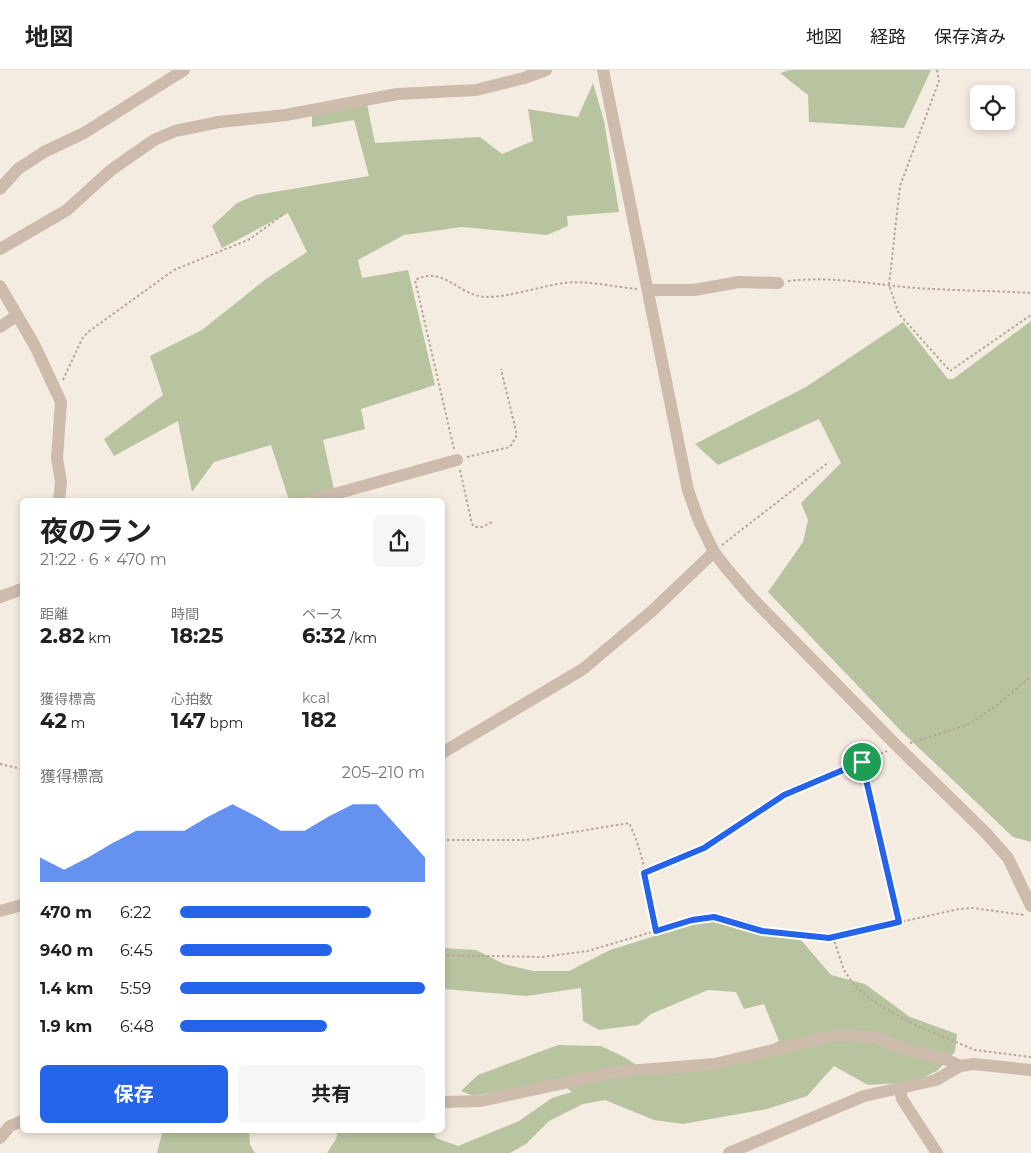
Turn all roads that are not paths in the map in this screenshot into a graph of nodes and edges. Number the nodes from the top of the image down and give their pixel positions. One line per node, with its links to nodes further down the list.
1 (184, 70): 4 (street)
2 (546, 70): 5 (street)
3 (603, 70): 8 (street)
4 (0, 189)
5 (0, 249)
6 (778, 283): 8 (street)
7 (0, 286): 9 (street)
8 (648, 290): 14 (street)
9 (16, 316): 10 (street); 12 (street)
10 (0, 327)
11 (457, 460): 13 (street)
12 (59, 498)
13 (320, 498)
14 (714, 552): 17 (street); 19 (street)
15 (20, 590): 16 (street)
16 (0, 597)
17 (445, 751)
18 (20, 906): 20 (street)
19 (1031, 906)
20 (0, 912)
21 (960, 1066): 22 (street); 23 (street); 24 (street)
22 (1031, 1070)
23 (900, 1090): 27 (street); 28 (street)
24 (445, 1102)
25 (20, 1122): 26 (street)
26 (0, 1138)
27 (729, 1153)
28 (937, 1153)

